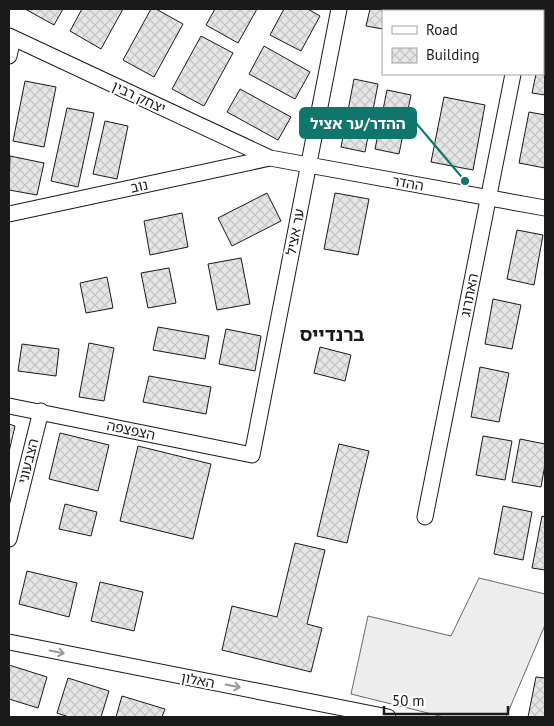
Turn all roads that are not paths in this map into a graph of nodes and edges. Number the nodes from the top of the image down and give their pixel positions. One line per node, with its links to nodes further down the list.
1 (339, 9): 6 (street, ער אציל)
2 (11, 37): 3 (street); 5 (street, יצחק רבין)
3 (9, 56)
4 (513, 75): 7 (street, האתרוג)
5 (270, 158): 6 (street, ההדר); 9 (street, נוב)
6 (307, 165): 7 (street, ההדר); 12 (street, ער אציל)
7 (489, 198): 8 (street, ההדר); 13 (street, האתרוג)
8 (545, 208)
9 (9, 214)
10 (9, 406): 11 (street, הצפצפה)
11 (41, 411): 12 (street, הצפצפה); 14 (street, הצבעוני)
12 (252, 455)
13 (425, 517)
14 (9, 539)
15 (9, 642): 16 (street, האלון, one-way to 16)
16 (388, 717)

